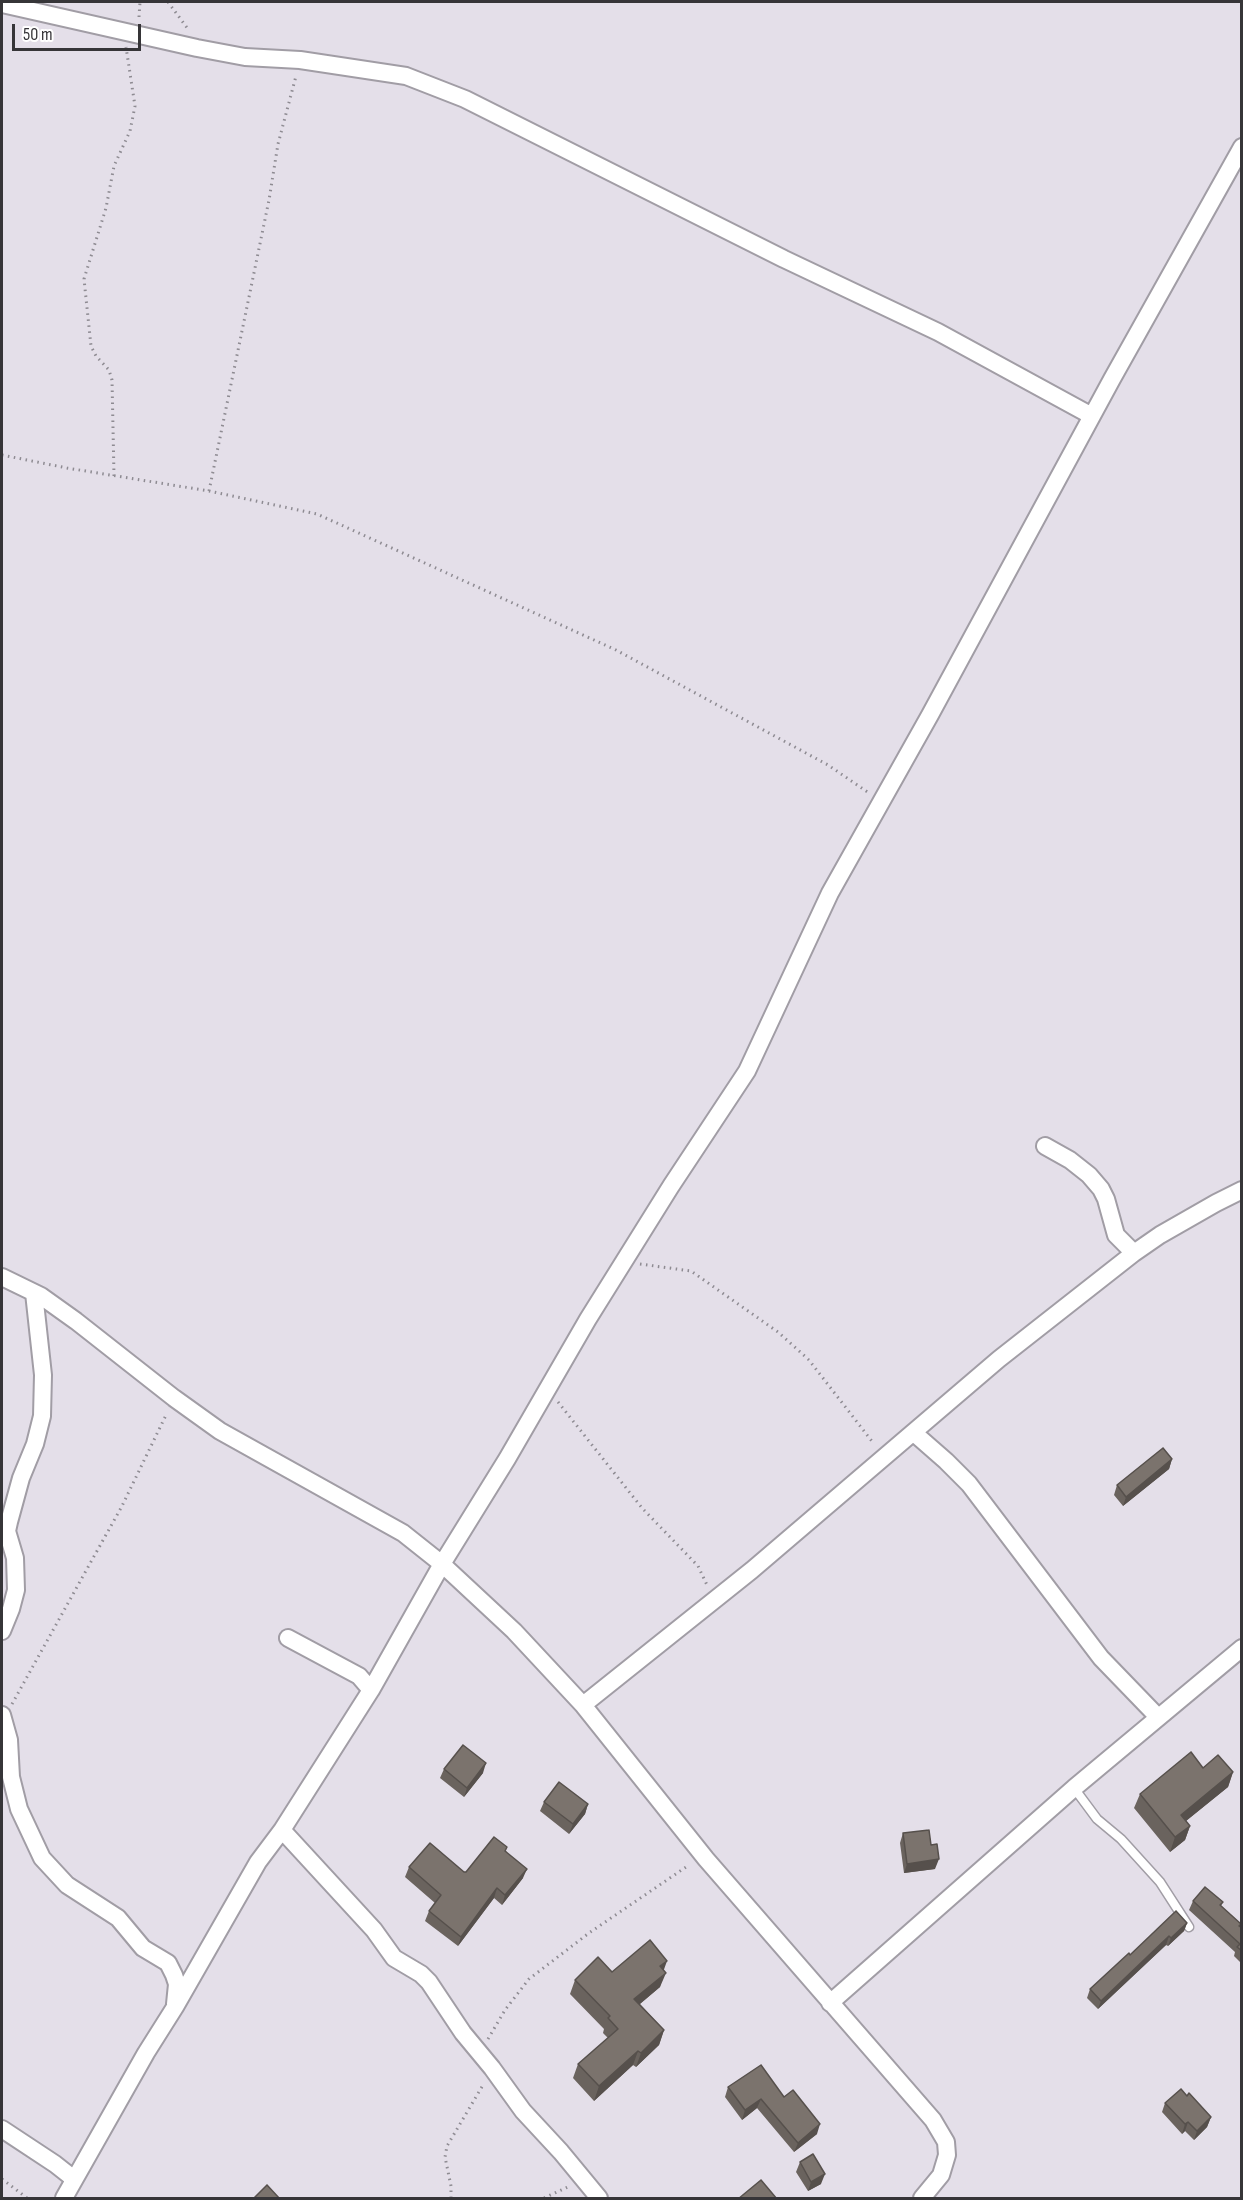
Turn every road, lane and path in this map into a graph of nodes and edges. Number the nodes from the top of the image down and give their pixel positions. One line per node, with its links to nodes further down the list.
1 (168, 2): 4 (path)
2 (2, 4): 3 (street)
3 (126, 32): 4 (street); 9 (path)
4 (197, 48): 5 (street)
5 (300, 60): 7 (street); 10 (path)
6 (1242, 147): 7 (street)
7 (1092, 416): 11 (street)
8 (2, 455): 9 (path)
9 (114, 476): 10 (path)
10 (209, 491): 11 (path)
11 (882, 801): 15 (street)
12 (1045, 1146): 14 (street)
13 (1242, 1190): 14 (street)
14 (1134, 1253): 20 (street)
15 (623, 1262): 18 (street); 21 (path)
16 (2, 1277): 17 (street)
17 (34, 1293): 19 (street); 24 (street)
18 (547, 1389): 22 (street); 23 (path)
19 (174, 1398): 22 (street); 29 (path)
20 (914, 1434): 21 (street); 30 (street)
21 (884, 1459): 23 (street)
22 (442, 1564): 27 (street); 28 (street)
23 (714, 1600): 28 (street)
24 (2, 1631)
25 (288, 1638): 27 (street)
26 (1242, 1648): 30 (street)
27 (371, 1690): 32 (street)
28 (583, 1704): 33 (street)
29 (2, 1717): 36 (street)
30 (1158, 1717): 31 (street)
31 (1074, 1788): 34 (lane); 35 (street)
32 (282, 1830): 36 (street); 37 (street)
33 (703, 1856): 35 (street); 37 (path)
34 (1189, 1927)
35 (830, 2003): 48 (street)
36 (175, 2007): 41 (street)
37 (481, 2054): 38 (street)
38 (492, 2068): 42 (street); 45 (path)
39 (2, 2129): 41 (street)
40 (2, 2179): 43 (path)
41 (74, 2180): 44 (street)
42 (586, 2181): 46 (path); 47 (street)
43 (27, 2199)
44 (64, 2199)
45 (451, 2199)
46 (544, 2199)
47 (600, 2199)
48 (922, 2199)

